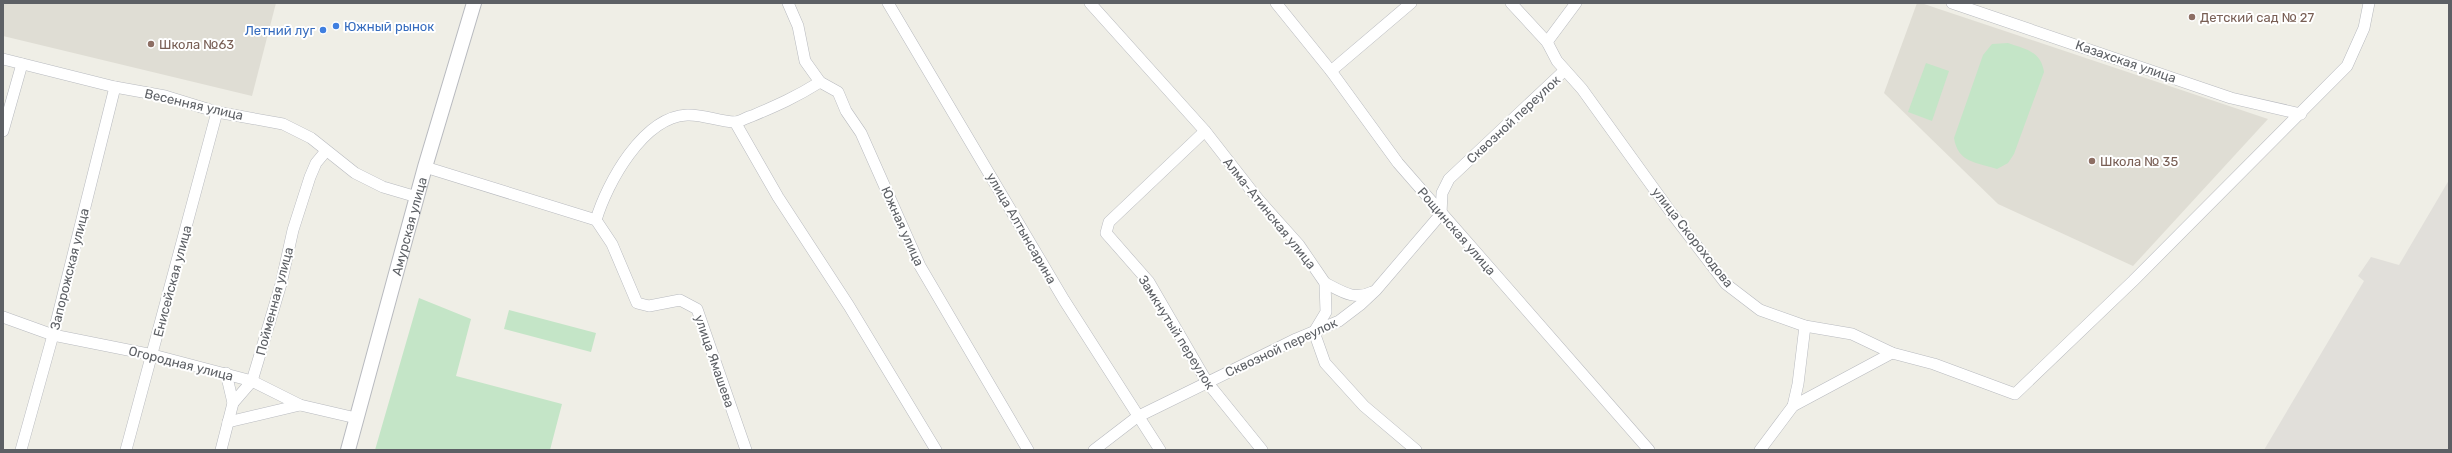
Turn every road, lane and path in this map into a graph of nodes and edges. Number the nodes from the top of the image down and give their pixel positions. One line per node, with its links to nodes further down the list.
1 (474, 3): 24 (street, Амурская улица)
2 (788, 3): 16 (street, Южная улица)
3 (888, 3): 42 (street, улица Алтынсарина)
4 (1090, 3): 22 (street, Алма-Атинская улица)
5 (1276, 3): 15 (street, Рощинская улица)
6 (1411, 3): 15 (street)
7 (1511, 3): 11 (street, улица Скороходова)
8 (1576, 3): 11 (street)
9 (1952, 3): 19 (street, Казахская улица)
10 (2369, 3): 19 (street)
11 (1547, 42): 14 (street, улица Скороходова)
12 (3, 59): 13 (street, Весенняя улица)
13 (22, 64): 17 (street, Весенняя улица); 21 (street)
14 (1564, 70): 26 (street, Сквозной переулок); 31 (street, улица Скороходова)
15 (1331, 71): 26 (street, Рощинская улица)
16 (820, 82): 20 (street); 51 (street, Южная улица)
17 (114, 87): 18 (street, Весенняя улица); 33 (street, Запорожская улица)
18 (217, 112): 23 (street, Весенняя улица); 35 (street, Енисейская улица)
19 (2301, 114): 34 (street, улица Скороходова)
20 (735, 122): 27 (street); 50 (street)
21 (3, 131)
22 (1205, 131): 28 (street, Алма-Атинская улица); 38 (street, Замкнутый переулок)
23 (326, 151): 25 (street, Весенняя улица); 37 (street, Пойменная улица)
24 (425, 167): 25 (street, Амурская улица); 27 (street)
25 (416, 197): 43 (street, Амурская улица)
26 (1441, 214): 29 (street, Сквозной переулок); 56 (street, Рощинская улица)
27 (596, 220): 49 (street, улица Ямашева)
28 (1325, 283): 29 (street); 32 (street, Алма-Атинская улица)
29 (1376, 290): 32 (street, Сквозной переулок)
30 (3, 316): 33 (street, Огородная улица)
31 (1805, 326): 34 (street, улица Скороходова); 41 (street)
32 (1314, 332): 38 (street, Сквозной переулок); 55 (street)
33 (53, 334): 35 (street, Огородная улица); 45 (street, Запорожская улица)
34 (1892, 353): 41 (street)
35 (153, 355): 36 (street, Огородная улица); 46 (street, Енисейская улица)
36 (226, 373): 37 (street, Огородная улица); 39 (street)
37 (252, 381): 39 (street, Пойменная улица); 40 (street, Огородная улица)
38 (1207, 382): 42 (street, Сквозной переулок); 54 (street, Замкнутый переулок)
39 (233, 403): 44 (street, Пойменная улица)
40 (300, 405): 43 (street, Огородная улица); 44 (street)
41 (1793, 406): 57 (street)
42 (1137, 417): 52 (street, Сквозной переулок); 53 (street, улица Алтынсарина)
43 (356, 418): 48 (street, Амурская улица)
44 (228, 422): 47 (street, Пойменная улица)
45 (21, 450)
46 (126, 450)
47 (221, 450)
48 (348, 450)
49 (746, 450)
50 (936, 450)
51 (1028, 450)
52 (1094, 450)
53 (1160, 450)
54 (1262, 450)
55 (1416, 450)
56 (1649, 450)
57 (1760, 450)

